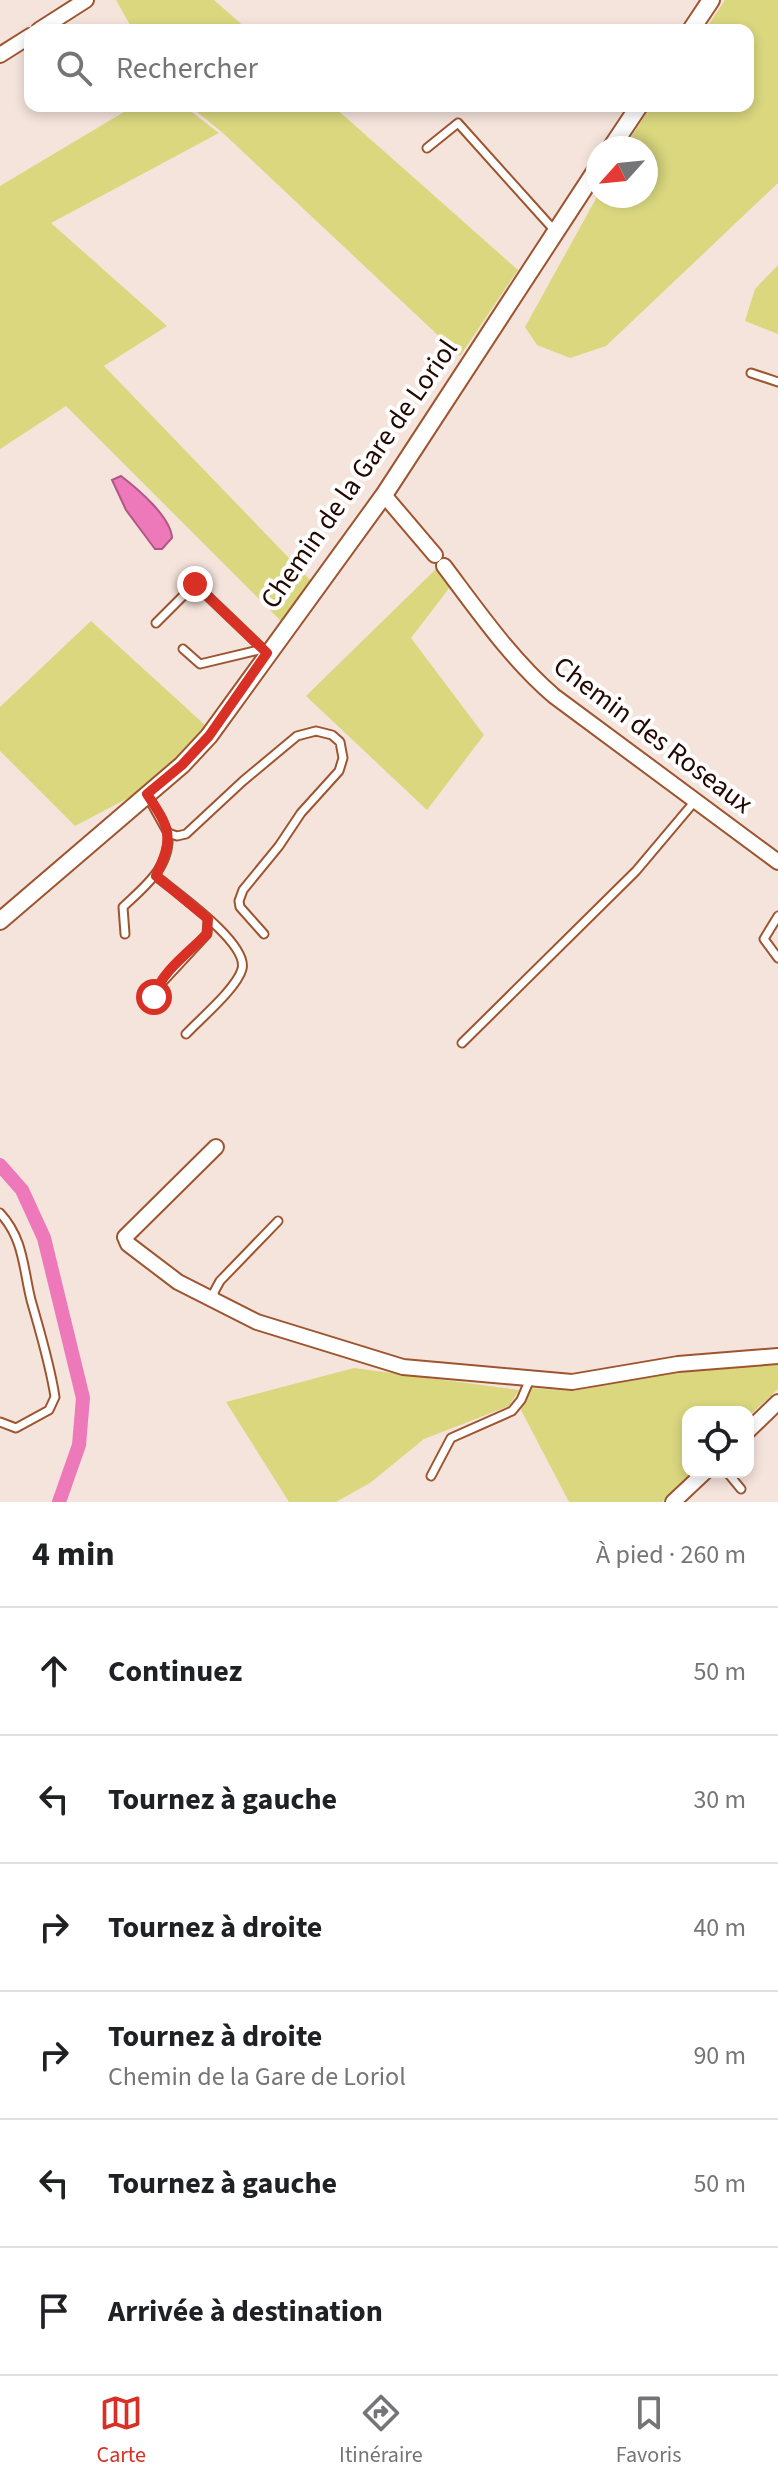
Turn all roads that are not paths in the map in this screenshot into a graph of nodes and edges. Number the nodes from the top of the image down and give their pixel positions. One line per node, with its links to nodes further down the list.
1 (86, 0): 3 (street)
2 (711, 0): 4 (street)
3 (48, 24)
4 (695, 24)
5 (24, 40): 6 (street)
6 (0, 55)
7 (635, 112): 8 (street)
8 (619, 136)
9 (427, 148): 11 (lane)
10 (586, 185): 11 (street, Chemin de la Gare de Loriol)
11 (555, 231): 14 (street, Chemin de la Gare de Loriol)
12 (751, 373): 13 (lane)
13 (778, 382)
14 (384, 495): 17 (street, Chemin de la Gare de Loriol); 19 (street, Chemin des Roseaux)
15 (156, 623): 17 (lane)
16 (183, 649): 17 (lane)
17 (265, 651): 18 (street, Chemin de la Gare de Loriol)
18 (147, 794): 20 (lane); 25 (street, Chemin de la Gare de Loriol)
19 (695, 801): 21 (street, Chemin des Roseaux); 31 (lane)
20 (168, 833): 22 (lane); 27 (lane)
21 (778, 862)
22 (156, 876): 24 (lane); 26 (lane)
23 (778, 916): 28 (lane)
24 (208, 919): 29 (lane); 30 (lane)
25 (0, 921)
26 (125, 934)
27 (264, 934)
28 (778, 958)
29 (158, 1004)
30 (186, 1034)
31 (462, 1043)
32 (216, 1147): 35 (street)
33 (0, 1213): 39 (lane)
34 (278, 1221): 35 (lane)
35 (215, 1301): 37 (street)
36 (778, 1356): 37 (street)
37 (530, 1379): 41 (lane)
38 (778, 1402): 40 (street)
39 (0, 1422)
40 (754, 1425)
41 (431, 1476)
42 (699, 1478): 45 (street)
43 (732, 1478): 44 (lane)
44 (741, 1489)
45 (673, 1502)

